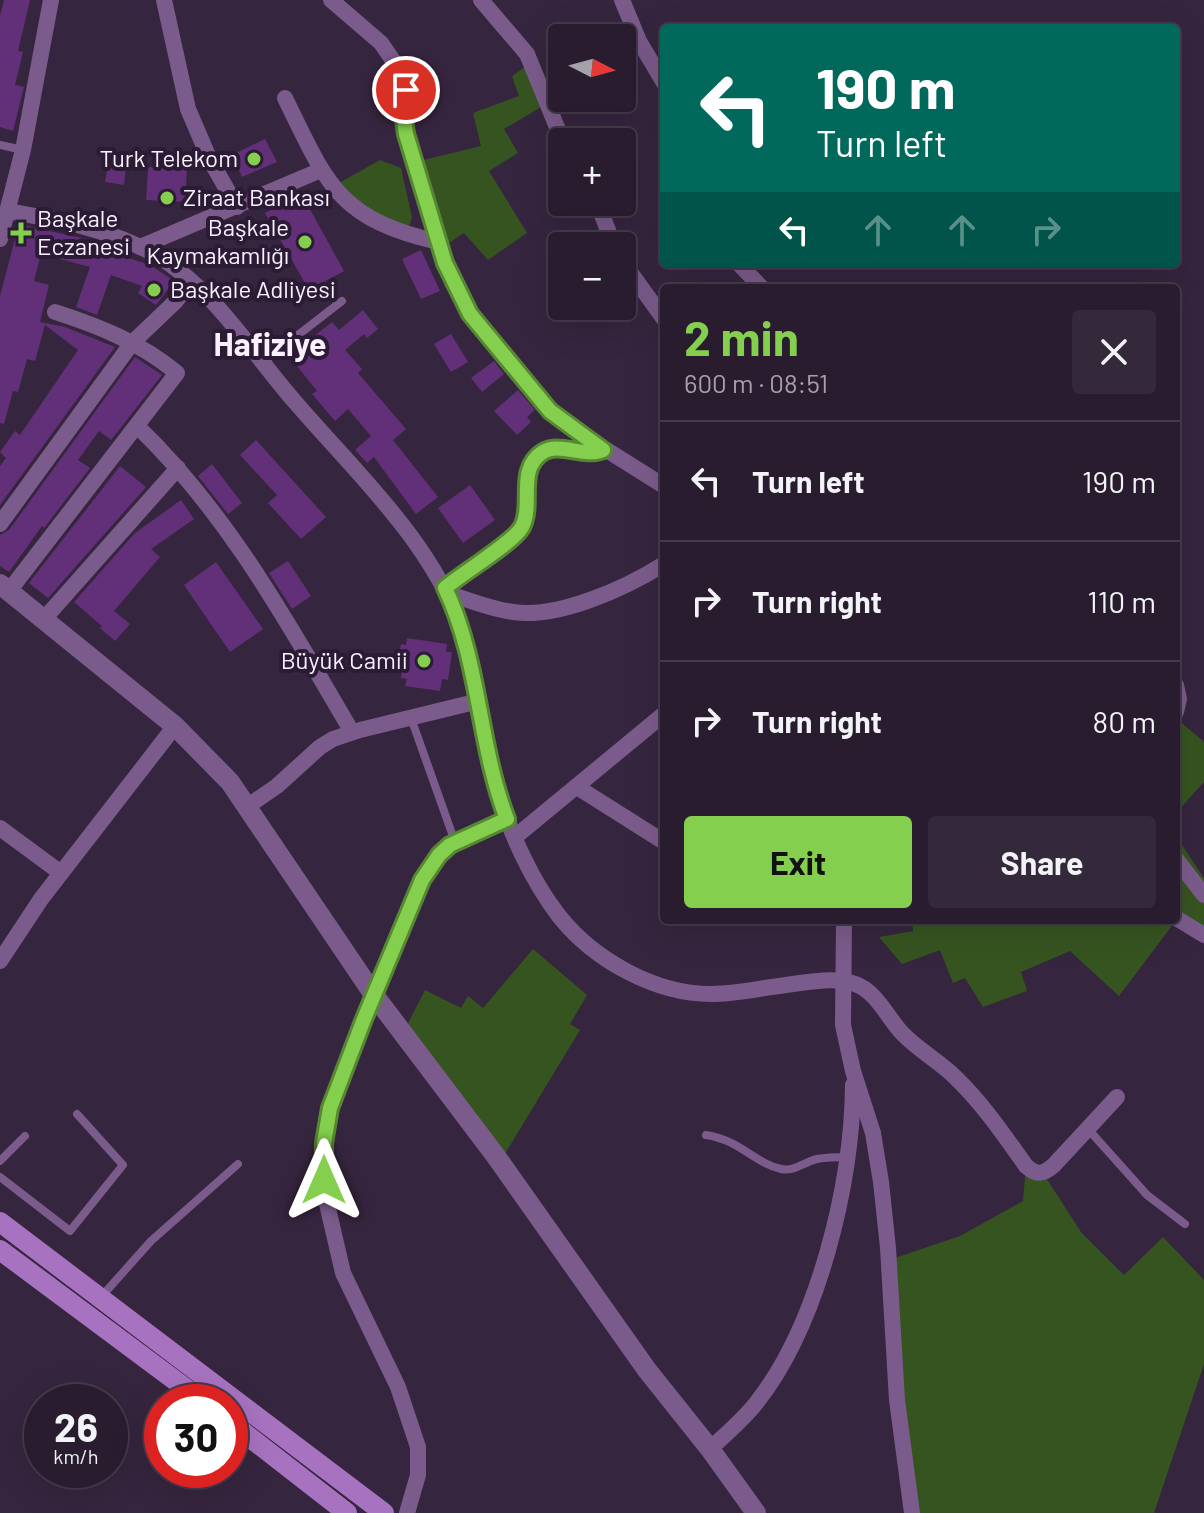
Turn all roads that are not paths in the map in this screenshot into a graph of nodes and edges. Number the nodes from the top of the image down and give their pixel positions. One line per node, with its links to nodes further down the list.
1 (51, 0): 10 (street)
2 (164, 0): 12 (street)
3 (331, 0): 15 (street)
4 (481, 0): 8 (street)
5 (622, 0): 6 (street)
6 (660, 76)
7 (285, 98): 11 (street)
8 (557, 128)
9 (0, 145): 10 (lane)
10 (23, 150): 13 (street)
11 (321, 170): 12 (street); 15 (street)
12 (237, 207): 16 (street)
13 (8, 211): 14 (street); 16 (street)
14 (0, 239)
15 (438, 242): 27 (street)
16 (140, 247): 19 (street)
17 (743, 268): 20 (street)
18 (636, 280): 23 (street)
19 (191, 281): 24 (street); 25 (street)
20 (758, 284)
21 (342, 301): 25 (lane)
22 (55, 312): 24 (street)
23 (660, 313)
24 (132, 343): 26 (street); 30 (street)
25 (263, 362): 33 (street)
26 (137, 426): 28 (street); 32 (street)
27 (603, 450): 29 (street); 33 (lane)
28 (178, 468): 34 (street); 39 (street)
29 (660, 484)
30 (0, 524)
31 (660, 566): 33 (street)
32 (4, 587): 34 (street)
33 (446, 591): 35 (street)
34 (44, 619): 38 (street)
35 (479, 701): 37 (street); 42 (street)
36 (660, 717): 40 (street)
37 (411, 718): 39 (street); 46 (lane)
38 (175, 726): 41 (street); 48 (street)
39 (352, 732): 41 (street)
40 (577, 787): 44 (street); 45 (street)
41 (248, 806): 55 (street)
42 (507, 819): 44 (street); 46 (street)
43 (0, 828): 48 (street)
44 (515, 837): 54 (street)
45 (660, 839)
46 (455, 842): 55 (street)
47 (1180, 864): 49 (street)
48 (61, 873): 53 (street)
49 (1204, 895)
50 (1180, 920): 52 (street)
51 (844, 924): 54 (street)
52 (1204, 935)
53 (0, 961)
54 (843, 982): 56 (street); 59 (street)
55 (374, 995): 72 (street); 76 (street)
56 (853, 1071): 62 (street); 77 (street)
57 (1117, 1097): 59 (street)
58 (77, 1114): 65 (lane)
59 (1087, 1128): 67 (lane)
60 (706, 1135): 62 (lane)
61 (25, 1136): 63 (lane)
62 (849, 1157): 72 (street)
63 (0, 1161)
64 (238, 1164): 69 (lane)
65 (0, 1177)
66 (0, 1222): 69 (main road)
67 (1185, 1224)
68 (0, 1250): 70 (main road)
69 (101, 1297): 75 (main road)
70 (180, 1384)
71 (248, 1436): 74 (main road)
72 (710, 1449): 73 (street)
73 (750, 1510)
74 (347, 1513)
75 (384, 1513)
76 (407, 1513)
77 (912, 1513)

